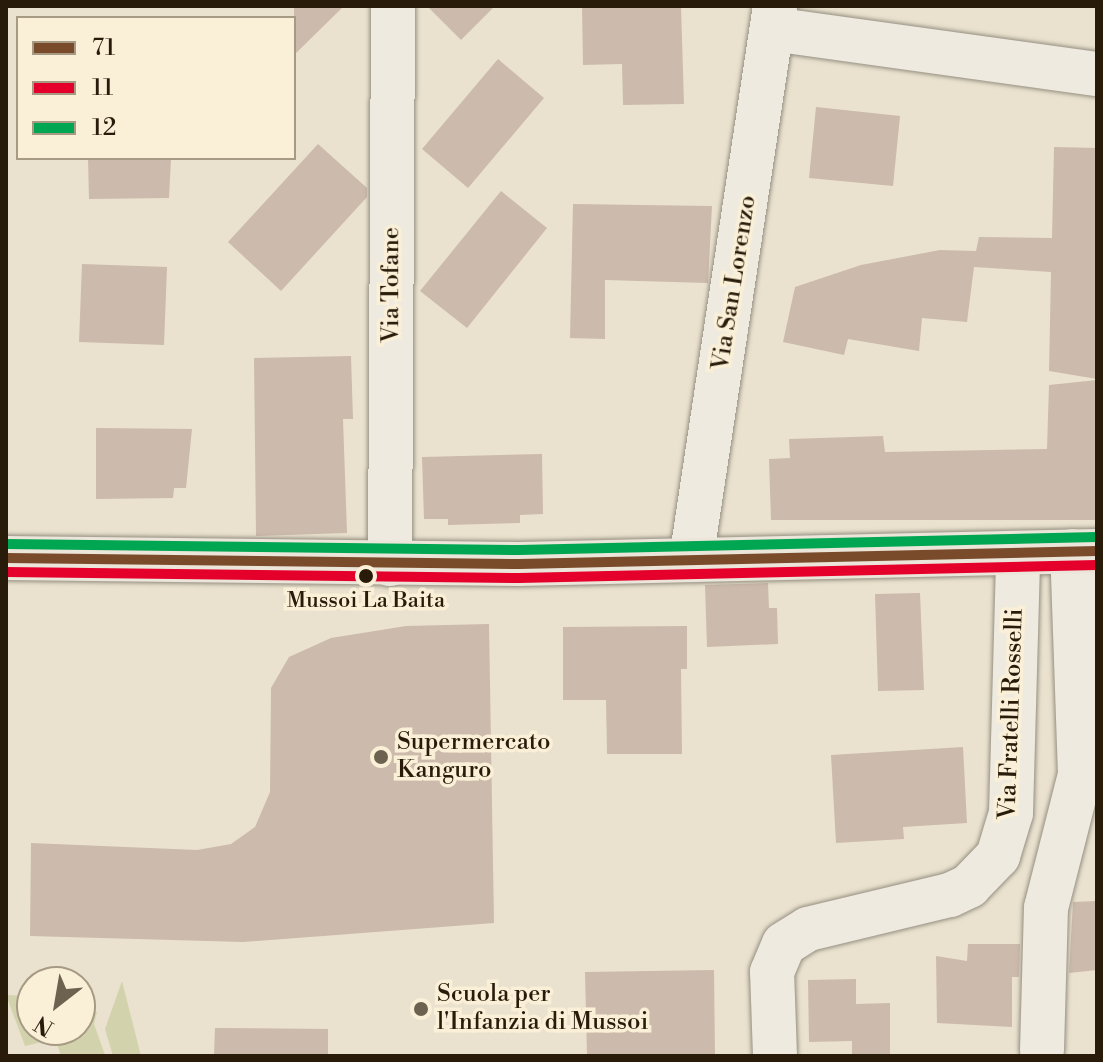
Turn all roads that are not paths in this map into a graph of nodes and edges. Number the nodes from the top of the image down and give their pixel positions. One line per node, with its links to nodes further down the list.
1 (393, 6): 8 (street, Via Tofane)
2 (774, 17): 3 (street); 7 (street, Via San Lorenzo)
3 (1097, 74)
4 (1084, 551): 5 (main road); 9 (street)
5 (1018, 555): 7 (main road); 10 (street, Via Fratelli Rosselli)
6 (6, 558): 8 (main road)
7 (691, 560): 8 (main road)
8 (390, 564)
9 (1042, 1050)
10 (775, 1056)

